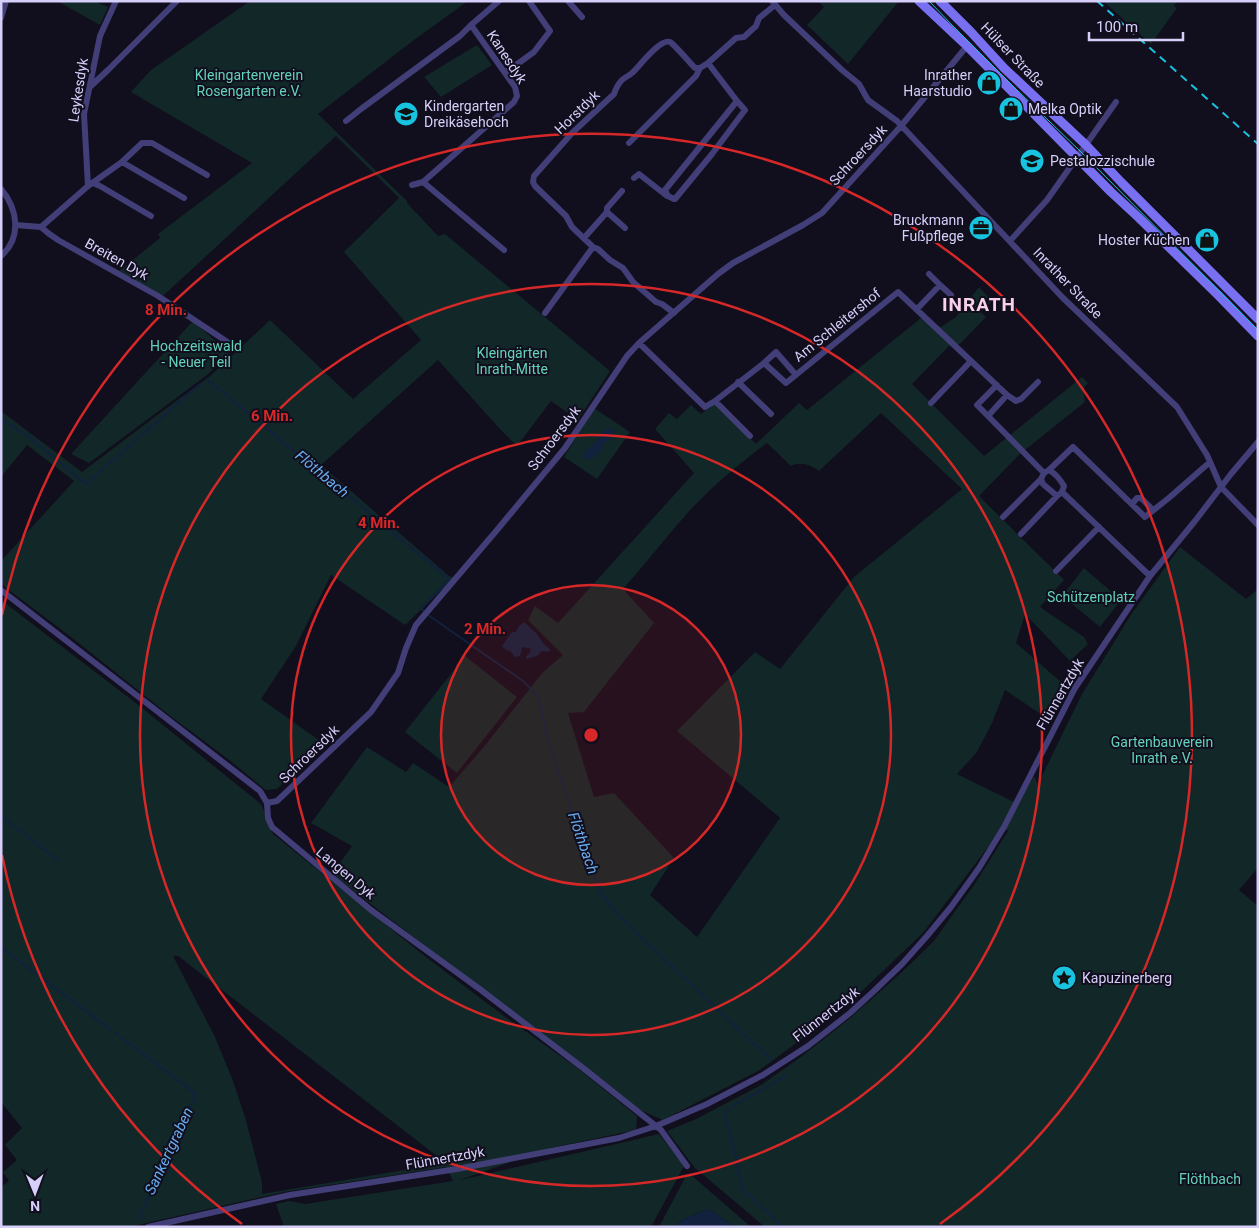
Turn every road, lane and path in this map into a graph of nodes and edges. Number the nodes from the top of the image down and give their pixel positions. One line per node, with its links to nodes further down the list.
1 (6, 1): 11 (street)
2 (116, 1): 17 (street, Leykesdyk)
3 (177, 1): 17 (street)
4 (499, 1): 12 (street, Kanesdyk)
5 (529, 1): 16 (street)
6 (568, 1): 10 (street)
7 (919, 1): 13 (street, Hülser Straße)
8 (940, 1): 24 (street, Hülser Straße)
9 (773, 3): 14 (street); 21 (street, Inrather Straße)
10 (582, 17)
11 (1, 18)
12 (470, 25): 16 (street, Kanesdyk); 20 (street, Kanesdyk)
13 (967, 46): 21 (street, Hülser Straße); 26 (street, Hülser Straße)
14 (708, 63): 15 (street); 18 (street)
15 (700, 68): 22 (street); 42 (street, Horstdyk)
16 (505, 73): 30 (street, Kanesdyk)
17 (91, 86): 31 (street, Leykesdyk)
18 (737, 101): 23 (street); 25 (street)
19 (1116, 102): 24 (street)
20 (346, 122)
21 (901, 126): 43 (street, Inrather Straße); 52 (street, Schroersdyk)
22 (628, 143)
23 (701, 145): 25 (street); 35 (street)
24 (1086, 145): 26 (street); 53 (street, Hülser Straße)
25 (712, 154): 35 (street)
26 (1077, 158): 43 (street); 54 (street, Hülser Straße)
27 (122, 162): 28 (street); 31 (street); 36 (street)
28 (207, 175)
29 (634, 178): 35 (street)
30 (423, 182): 32 (street, Kanesdyk); 45 (street)
31 (90, 184): 38 (street); 40 (street)
32 (412, 185)
33 (1, 189): 39 (street)
34 (622, 191): 37 (street)
35 (668, 196)
36 (184, 198)
37 (607, 212): 41 (street); 42 (street)
38 (151, 216)
39 (16, 225): 40 (street); 46 (street)
40 (41, 227): 56 (street, Breiten Dyk)
41 (625, 228)
42 (584, 238): 44 (street, Horstdyk)
43 (1010, 241): 70 (street, Inrather Straße)
44 (593, 247): 51 (street); 52 (street, Horstdyk)
45 (504, 250)
46 (1, 256)
47 (929, 274): 48 (street)
48 (940, 285): 49 (street); 50 (street)
49 (951, 295)
50 (917, 309): 57 (street, Am Schleitershof); 59 (street, Am Schleitershof)
51 (545, 313)
52 (674, 313): 55 (street, Schroersdyk)
53 (1258, 319)
54 (1258, 336)
55 (640, 343): 64 (street); 83 (street, Schroersdyk)
56 (235, 347)
57 (971, 361): 62 (street, Am Schleitershof); 65 (street)
58 (764, 363): 59 (street, Am Schleitershof); 59 (street, Am Schleitershof); 60 (street, Am Schleitershof)
59 (796, 375)
60 (738, 382): 64 (street, Am Schleitershof); 66 (street)
61 (1038, 382): 63 (street)
62 (997, 385): 63 (street, Am Schleitershof); 67 (street)
63 (1008, 395): 67 (street)
64 (716, 401): 68 (street)
65 (931, 403)
66 (771, 414)
67 (988, 416): 71 (street)
68 (750, 436)
69 (1258, 442): 72 (street, Flünnertzdyk)
70 (1210, 462): 72 (street, Inrather Straße); 75 (street)
71 (1045, 474): 73 (street); 73 (street); 74 (street); 76 (street)
72 (1220, 487): 77 (street, Inrather Straße); 81 (street, Flünnertzdyk)
73 (1060, 494): 78 (street); 79 (street)
74 (1132, 504): 75 (street); 75 (street)
75 (1153, 510)
76 (1003, 517)
77 (1258, 525)
78 (1099, 527): 80 (street); 81 (street)
79 (1021, 534)
80 (1056, 571)
81 (1150, 576): 84 (street, Flünnertzdyk)
82 (1, 590): 83 (street, Langen Dyk)
83 (267, 803): 84 (street, Langen Dyk)
84 (656, 1126): 85 (street, Langen Dyk); 86 (street, Flünnertzdyk)
85 (687, 1166)
86 (148, 1227)

